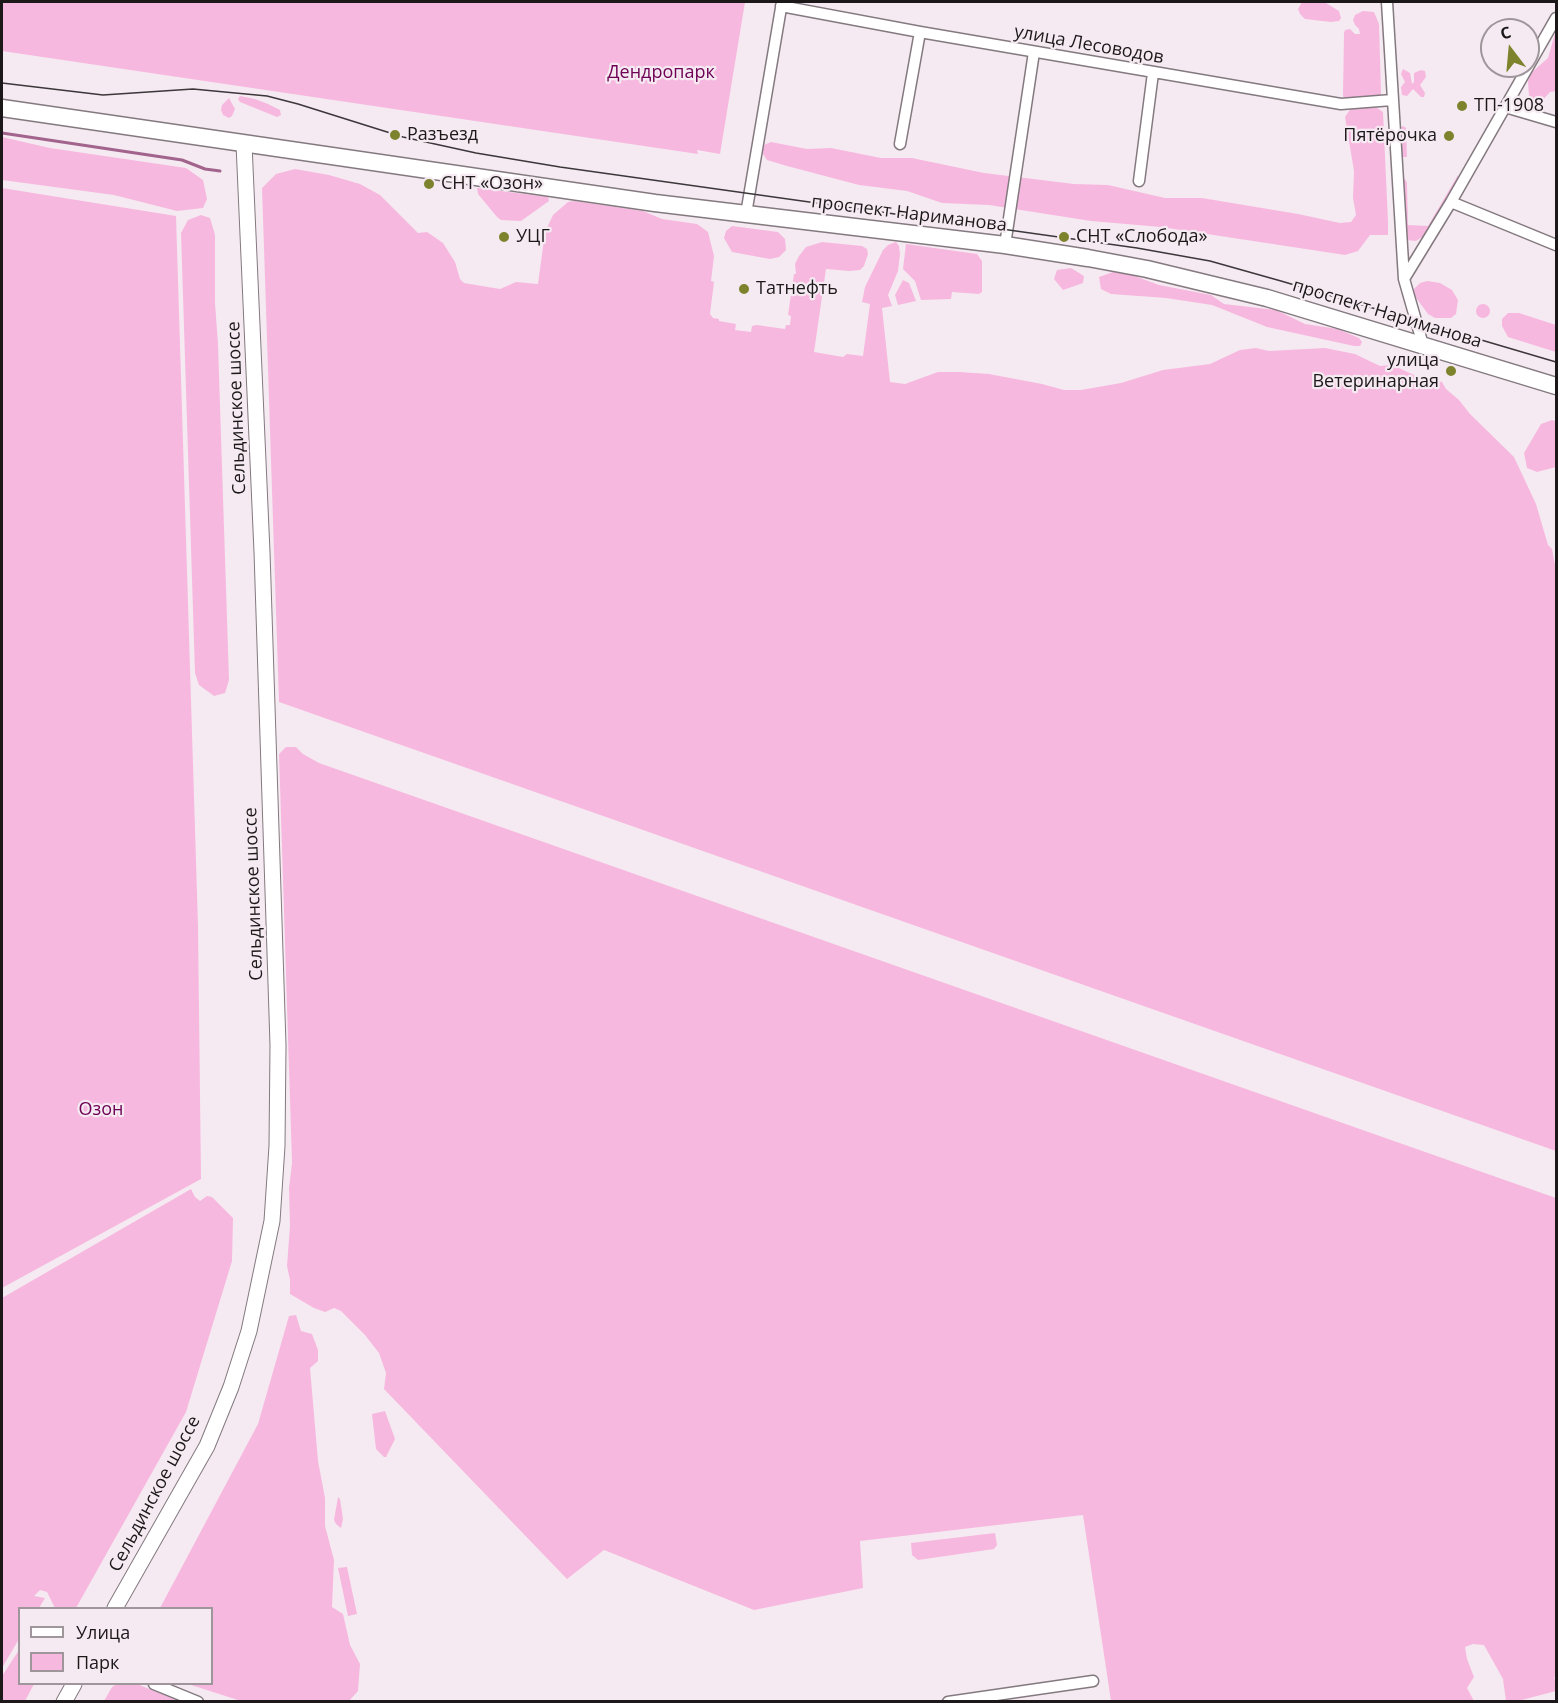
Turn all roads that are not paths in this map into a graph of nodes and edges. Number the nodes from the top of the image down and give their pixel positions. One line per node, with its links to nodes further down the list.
1 (1387, 2): 7 (street)
2 (781, 4): 4 (street, улица Лесоводов); 15 (street)
3 (1557, 18): 8 (street)
4 (920, 32): 5 (street, улица Лесоводов); 12 (street)
5 (1034, 52): 6 (street, улица Лесоводов); 16 (street)
6 (1153, 73): 7 (street, улица Лесоводов); 13 (street)
7 (1392, 100): 18 (street)
8 (1505, 107): 10 (street); 14 (street)
9 (2, 108): 11 (main road, проспект Нариманова)
10 (1557, 122)
11 (244, 144): 15 (main road, проспект Нариманова); 21 (main road, Сельдинское шоссе)
12 (900, 144)
13 (1138, 181)
14 (1451, 202): 17 (street); 18 (street)
15 (746, 214): 16 (main road, проспект Нариманова)
16 (1005, 245): 19 (main road, проспект Нариманова)
17 (1557, 245)
18 (1404, 279): 19 (street)
19 (1423, 345): 20 (main road, проспект Нариманова)
20 (1557, 386)
21 (116, 1607)
22 (1093, 1682): 27 (street)
23 (73, 1685): 25 (main road)
24 (159, 1685): 26 (street)
25 (64, 1701)
26 (198, 1701)
27 (948, 1701)

